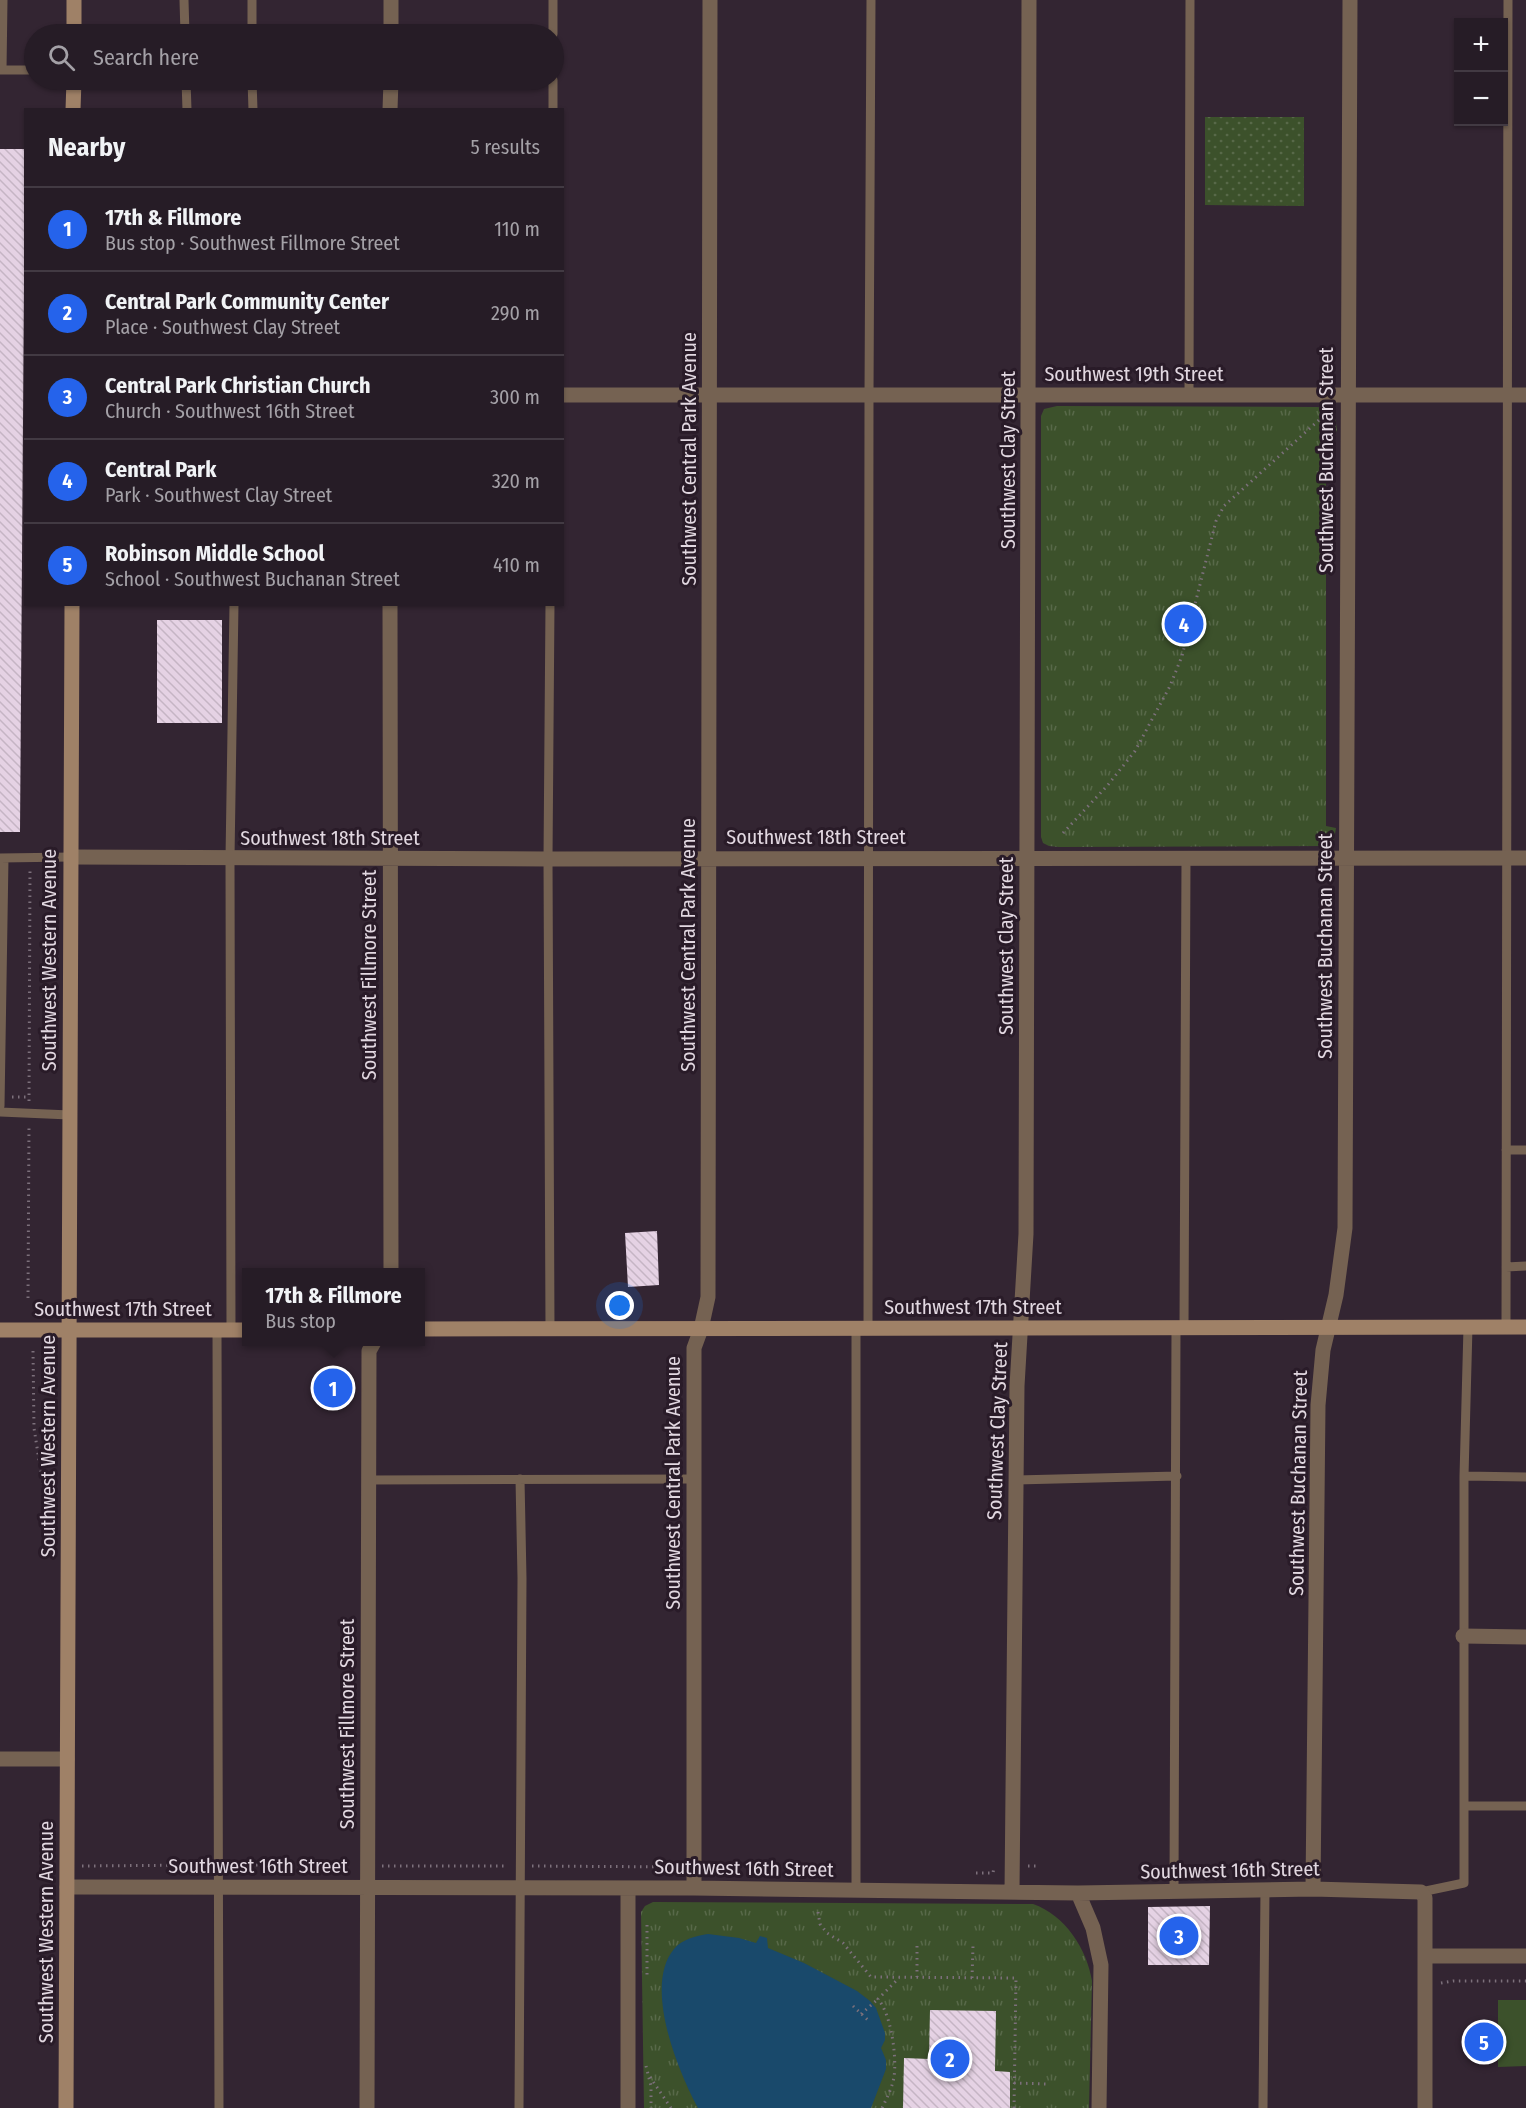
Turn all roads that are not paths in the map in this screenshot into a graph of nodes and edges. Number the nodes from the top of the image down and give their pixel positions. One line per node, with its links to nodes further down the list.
1 (3, 0): 18 (lane)
2 (74, 0): 13 (street)
3 (184, 0): 14 (lane)
4 (252, 0): 15 (lane)
5 (391, 0): 16 (street)
6 (554, 0): 17 (lane)
7 (710, 0): 31 (street, Southwest Central Park Avenue)
8 (871, 0): 32 (lane)
9 (1029, 0): 33 (street, Southwest Clay Street)
10 (1190, 0): 34 (lane)
11 (1350, 0): 35 (street, Southwest Buchanan Street)
12 (1508, 0): 36 (lane)
13 (74, 24)
14 (185, 24)
15 (252, 24)
16 (391, 24)
17 (553, 24)
18 (1, 70): 19 (lane)
19 (24, 70)
20 (74, 90): 25 (street)
21 (186, 90): 26 (lane)
22 (252, 90): 27 (lane)
23 (391, 90): 28 (street)
24 (553, 90): 29 (lane)
25 (74, 108)
26 (187, 108)
27 (253, 108)
28 (390, 108)
29 (553, 108)
30 (564, 394): 31 (street, Southwest 19th Street)
31 (710, 394): 32 (street, Southwest 19th Street); 45 (street, Southwest Central Park Avenue)
32 (869, 394): 33 (street, Southwest 19th Street); 46 (lane)
33 (1029, 394): 34 (street, Southwest 19th Street); 47 (street, Southwest Clay Street)
34 (1189, 394): 35 (street, Southwest 19th Street)
35 (1347, 394): 36 (street, Southwest 19th Street); 53 (street, Southwest Buchanan Street)
36 (1507, 394): 37 (street, Southwest 19th Street); 48 (lane)
37 (1526, 394)
38 (72, 606): 42 (street, Southwest Western Avenue)
39 (234, 606): 44 (lane)
40 (390, 606): 50 (street, Southwest Fillmore Street)
41 (550, 606): 51 (lane)
42 (71, 856): 43 (lane); 44 (street, Southwest 18th Street); 56 (street, Southwest Western Avenue)
43 (2, 858): 54 (lane)
44 (230, 858): 50 (street, Southwest 18th Street); 74 (lane)
45 (710, 858): 46 (street, Southwest 18th Street); 51 (street, Southwest 18th Street); 70 (street, Southwest Central Park Avenue)
46 (869, 858): 47 (street, Southwest 18th Street); 71 (lane)
47 (1027, 858): 52 (street, Southwest 18th Street); 65 (street, Southwest Clay Street)
48 (1506, 858): 49 (street, Southwest 18th Street); 53 (street, Southwest 18th Street); 57 (lane)
49 (1526, 858)
50 (390, 859): 51 (street, Southwest 18th Street); 61 (street, Southwest Fillmore Street)
51 (548, 859): 69 (lane)
52 (1186, 859): 53 (street, Southwest 18th Street); 66 (lane)
53 (1346, 859): 67 (street, Southwest Buchanan Street)
54 (0, 1106)
55 (0, 1112): 56 (lane)
56 (70, 1114): 73 (street, Southwest Western Avenue)
57 (1506, 1150): 58 (lane); 60 (lane)
58 (1526, 1150)
59 (1526, 1266): 60 (lane)
60 (1506, 1267): 63 (lane)
61 (391, 1268)
62 (1468, 1327): 63 (street, Southwest 17th Street); 67 (street, Southwest 17th Street); 77 (lane)
63 (1506, 1327): 64 (street, Southwest 17th Street)
64 (1526, 1327)
65 (1021, 1328): 66 (street, Southwest 17th Street); 71 (street, Southwest 17th Street); 82 (street, Southwest Clay Street)
66 (1180, 1328): 67 (street, Southwest 17th Street); 76 (lane)
67 (1330, 1328): 96 (street, Southwest Buchanan Street)
68 (425, 1329): 69 (street, Southwest 17th Street)
69 (550, 1329): 70 (street, Southwest 17th Street)
70 (701, 1329): 71 (street, Southwest 17th Street); 80 (street, Southwest Central Park Avenue)
71 (862, 1329): 97 (lane)
72 (0, 1330): 73 (street, Southwest 17th Street)
73 (69, 1330): 74 (street, Southwest 17th Street); 86 (street, Southwest Western Avenue)
74 (231, 1330): 90 (lane)
75 (372, 1346): 81 (street, Southwest Fillmore Street)
76 (1177, 1476): 82 (lane); 98 (lane)
77 (1464, 1476): 78 (lane); 83 (lane)
78 (1526, 1477)
79 (520, 1479): 80 (lane); 81 (lane); 92 (lane)
80 (693, 1479): 94 (street, Southwest Central Park Avenue)
81 (369, 1480): 91 (street, Southwest Fillmore Street)
82 (1016, 1480): 99 (street, Southwest Clay Street)
83 (1463, 1636): 84 (street); 87 (lane)
84 (1526, 1637)
85 (0, 1759): 86 (street)
86 (67, 1759): 89 (street, Southwest Western Avenue)
87 (1464, 1806): 88 (lane); 100 (lane)
88 (1526, 1806)
89 (67, 1887): 90 (street, Southwest 16th Street); 104 (street, Southwest Western Avenue)
90 (219, 1887): 91 (street, Southwest 16th Street); 105 (lane)
91 (368, 1887): 92 (street, Southwest 16th Street); 106 (street, Southwest Fillmore Street)
92 (520, 1887): 93 (street, Southwest 16th Street); 107 (lane)
93 (628, 1888): 94 (street, Southwest 16th Street); 108 (street)
94 (694, 1888): 97 (street, Southwest 16th Street)
95 (1265, 1889): 96 (street, Southwest 16th Street); 98 (street, Southwest 16th Street); 110 (lane)
96 (1313, 1889): 100 (street, Southwest 16th Street)
97 (856, 1890): 99 (street, Southwest 16th Street)
98 (1174, 1890): 101 (street, Southwest 16th Street)
99 (1012, 1892): 101 (street, Southwest 16th Street)
100 (1421, 1892): 102 (street)
101 (1078, 1893): 109 (street)
102 (1425, 1956): 103 (street); 111 (street)
103 (1526, 1956)
104 (66, 2108)
105 (219, 2108)
106 (367, 2108)
107 (519, 2108)
108 (628, 2108)
109 (1099, 2108)
110 (1263, 2108)
111 (1425, 2108)

